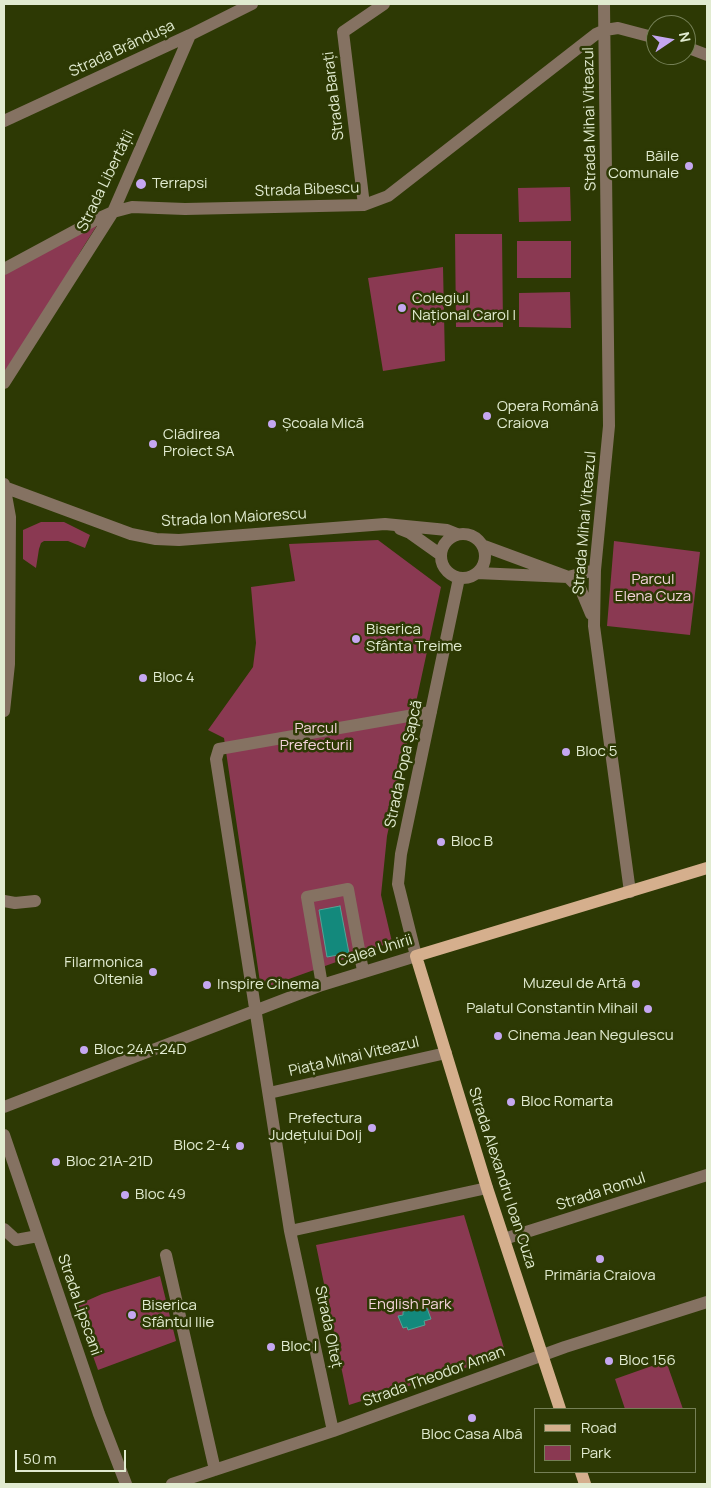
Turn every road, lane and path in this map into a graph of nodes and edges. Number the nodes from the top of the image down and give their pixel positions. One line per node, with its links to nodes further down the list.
1 (252, 4): 5 (street, Strada Brândușa)
2 (384, 4): 8 (street, Strada Barați)
3 (604, 4): 4 (street, Strada Mihai Viteazul)
4 (605, 30): 6 (street); 8 (street, Strada Bibescu); 17 (street, Strada Mihai Viteazul)
5 (190, 35): 7 (street, Strada Brândușa); 9 (street, Strada Libertății)
6 (646, 35)
7 (4, 121)
8 (364, 205): 9 (street, Strada Bibescu)
9 (113, 212): 10 (street, Strada Bibescu); 11 (street, Strada Libertății)
10 (4, 269)
11 (4, 383)
12 (4, 485): 13 (street, Strada Ion Maiorescu); 22 (street)
13 (385, 524): 14 (street, Strada Ion Maiorescu); 16 (street, Strada Ion Maiorescu)
14 (456, 534): 15 (street); 16 (street)
15 (484, 546): 18 (street); 19 (street)
16 (441, 555): 20 (street)
17 (595, 570): 19 (street); 21 (street, Strada Mihai Viteazul)
18 (477, 573): 19 (street); 20 (street)
19 (568, 577): 21 (street)
20 (459, 578): 23 (street, Strada Popa Șapcă)
21 (594, 626): 25 (street, Strada Mihai Viteazul)
22 (4, 711)
23 (431, 712): 28 (street, Strada Popa Șapcă); 31 (street, Strada Olteț)
24 (707, 868): 25 (main road, Calea Unirii)
25 (630, 892): 28 (main road, Calea Unirii)
26 (4, 901): 27 (street)
27 (35, 901)
28 (416, 956): 29 (street, Calea Unirii); 32 (main road, Strada Alexandru Ioan Cuza)
29 (363, 971): 30 (street, Calea Unirii); 30 (street)
30 (322, 986): 31 (street, Calea Unirii)
31 (255, 1011): 33 (street, Strada Olteț); 34 (street, Calea Unirii)
32 (446, 1053): 33 (street, Piața Mihai Viteazul); 38 (main road, Strada Alexandru Ioan Cuza)
33 (269, 1093): 40 (street, Strada Olteț)
34 (4, 1107)
35 (4, 1136): 36 (street, Strada Lipscani)
36 (7, 1153): 41 (street, Strada Lipscani)
37 (707, 1175): 42 (street, Strada Romul)
38 (487, 1188): 40 (street); 42 (main road, Strada Alexandru Ioan Cuza)
39 (4, 1229): 41 (street)
40 (290, 1230): 47 (street, Strada Olteț)
41 (38, 1236): 49 (street, Strada Lipscani)
42 (504, 1240): 45 (main road, Strada Alexandru Ioan Cuza)
43 (166, 1255): 48 (street)
44 (707, 1302): 45 (street, Strada Theodor Aman)
45 (542, 1355): 46 (main road, Strada Alexandru Ioan Cuza); 47 (street, Strada Theodor Aman)
46 (560, 1408)
47 (333, 1431): 48 (street, Strada Theodor Aman)
48 (215, 1470): 50 (street, Strada Theodor Aman)
49 (126, 1484)
50 (172, 1484)

